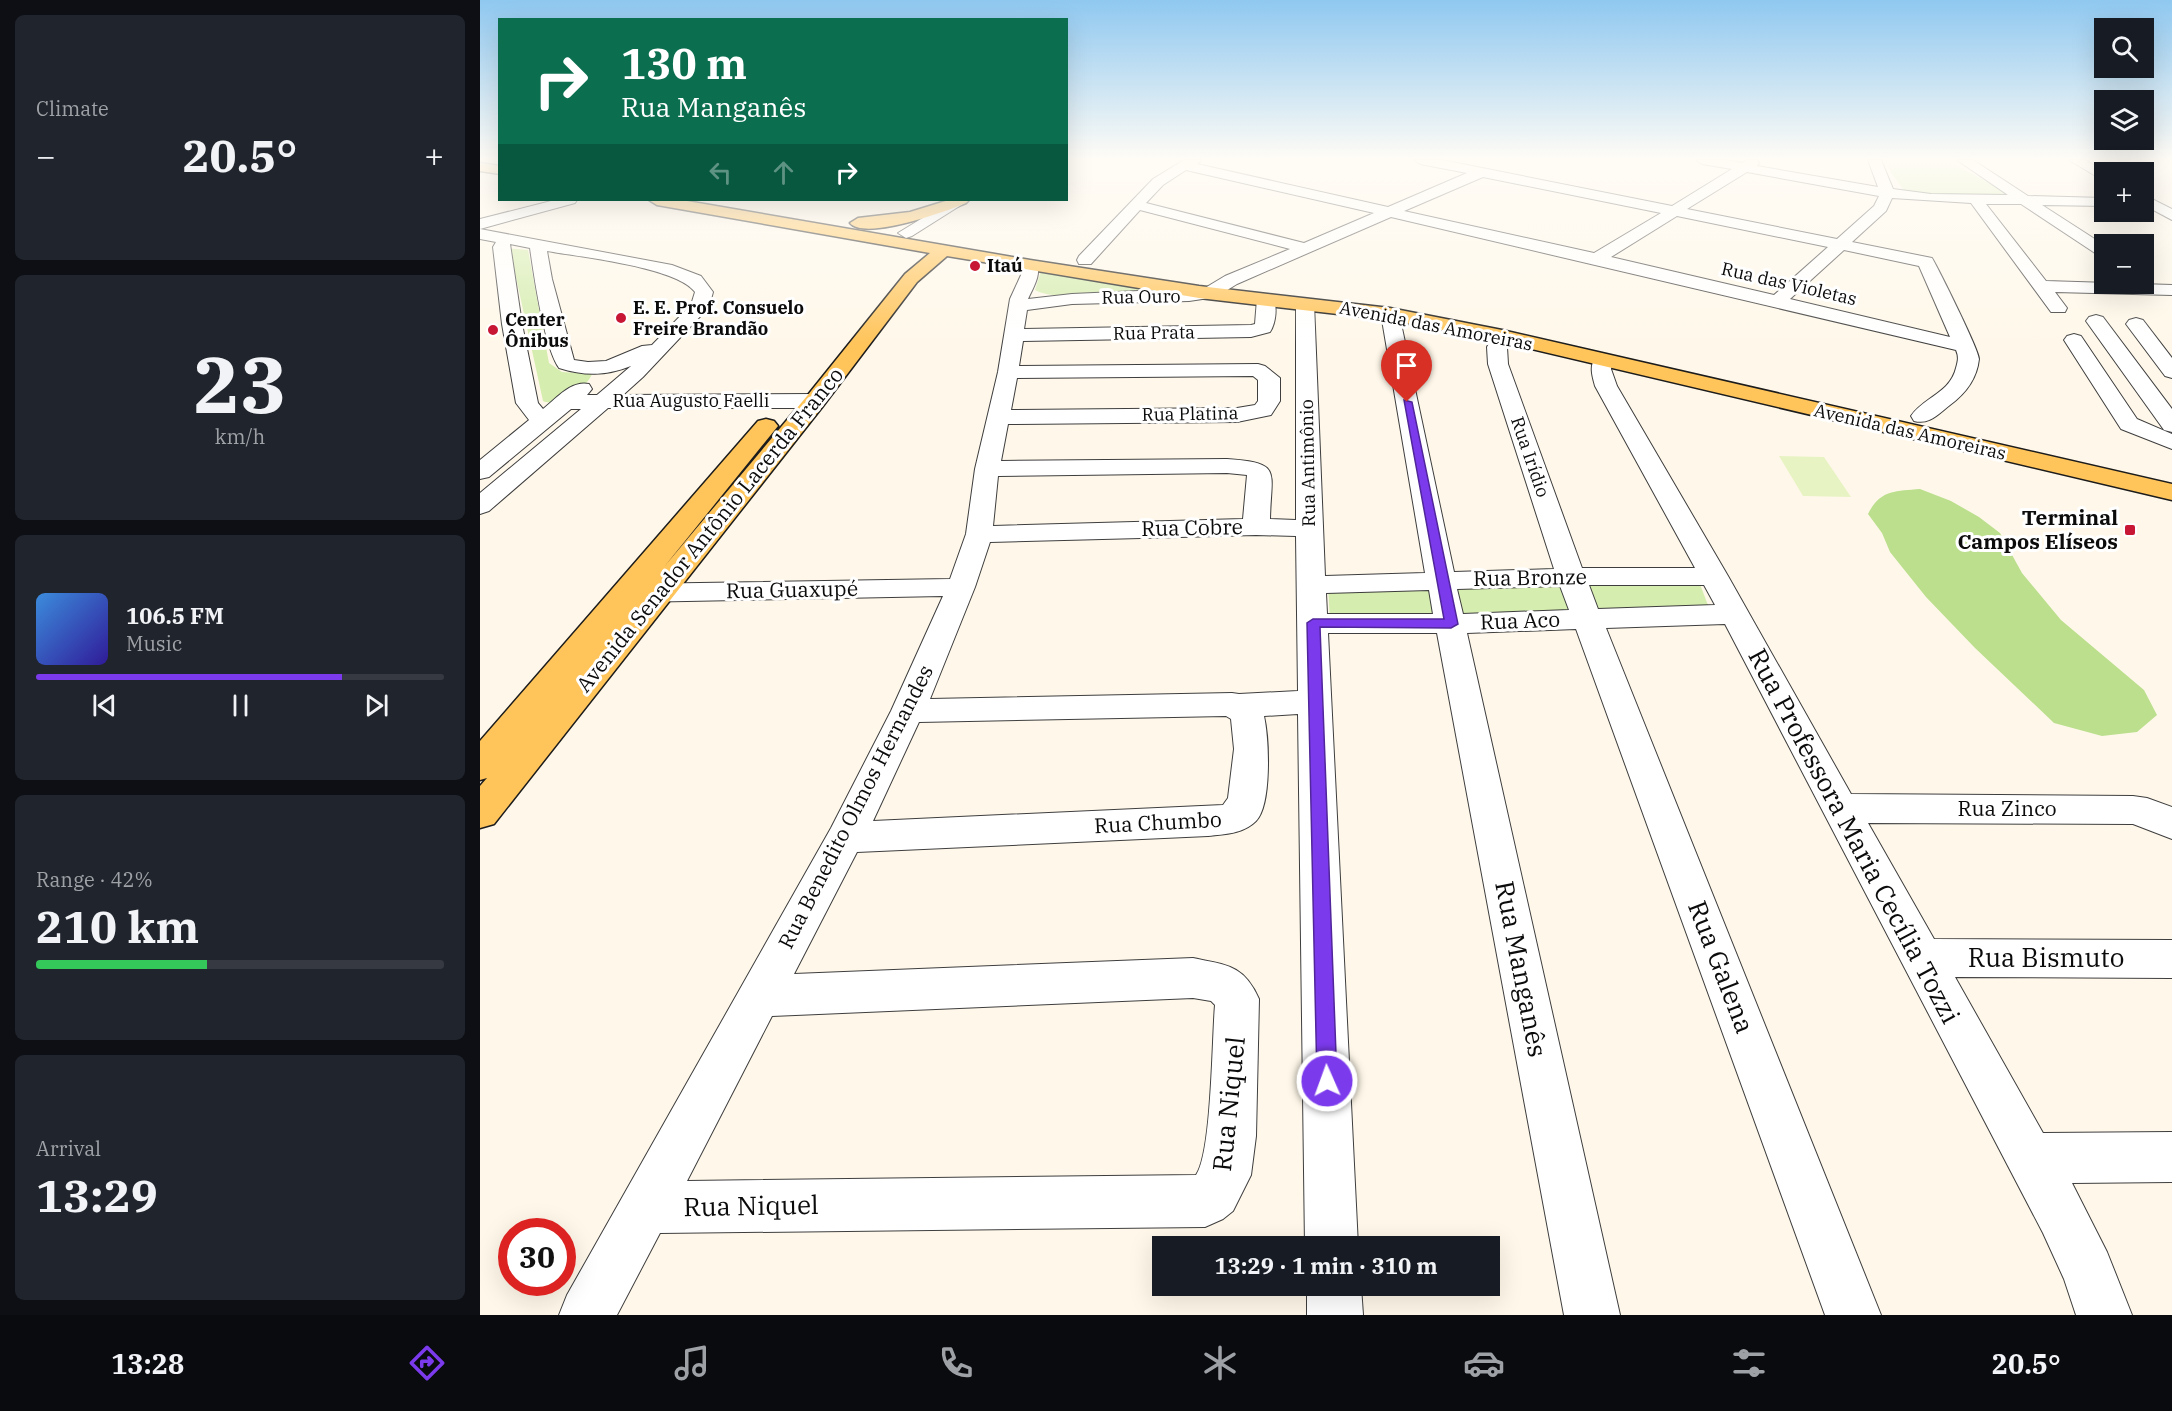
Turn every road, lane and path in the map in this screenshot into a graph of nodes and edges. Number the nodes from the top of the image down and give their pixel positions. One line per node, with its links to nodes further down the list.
1 (779, 221): 25 (main road)
2 (843, 221): 15 (main road, Avenida das Amoreiras)
3 (888, 221): 15 (main road)
4 (938, 221): 25 (street, Avenida Senador Antônio Lacerda Franco)
5 (953, 221): 16 (street, Avenida Senador Antônio Lacerda Franco)
6 (1122, 221): 28 (street)
7 (1201, 221): 23 (street)
8 (1356, 221): 23 (street, Rua Ouro)
9 (1436, 221): 26 (street, Rua das Violetas)
10 (1656, 221): 26 (street)
11 (1725, 221): 21 (street)
12 (1866, 221): 21 (street)
13 (1993, 221): 32 (street)
14 (2057, 221): 22 (street)
15 (857, 224): 25 (main road, Avenida das Amoreiras)
16 (948, 232): 24 (main road, Avenida das Amoreiras); 25 (main road, Avenida Senador Antônio Lacerda Franco); 25 (main road, Avenida das Amoreiras)
17 (480, 234): 18 (street)
18 (503, 243): 19 (street); 20 (street); 57 (street)
19 (480, 244)
20 (538, 244): 27 (street); 30 (street)
21 (1840, 244): 35 (street); 45 (street)
22 (2094, 245)
23 (1301, 247): 31 (street, Rua Ouro)
24 (992, 248): 25 (main road); 28 (main road, Avenida das Amoreiras); 29 (main road, Avenida das Amoreiras)
25 (900, 256): 47 (main road, Avenida Senador Antônio Lacerda Franco); 52 (main road, Avenida Senador Antônio Lacerda Franco)
26 (1597, 259): 35 (street, Rua das Violetas)
27 (625, 260): 30 (street); 42 (street)
28 (1085, 261): 31 (main road, Avenida das Amoreiras)
29 (1030, 265): 31 (main road, Avenida das Amoreiras); 38 (street, Rua Benedito Olmos Hernandes)
30 (555, 272): 48 (street)
31 (1216, 286): 34 (main road, Avenida das Amoreiras); 38 (street, Rua Ouro); 55 (main road, Avenida das Amoreiras)
32 (2043, 286): 33 (street); 37 (street)
33 (2167, 290)
34 (1266, 298): 36 (main road, Avenida das Amoreiras); 38 (street, Rua Prata)
35 (1778, 301): 45 (street, Rua das Violetas)
36 (1305, 303): 39 (main road, Avenida das Amoreiras); 66 (street, Rua Antimônio)
37 (2058, 308)
38 (1019, 311): 49 (street, Rua Benedito Olmos Hernandes)
39 (1390, 314): 43 (main road, Avenida das Amoreiras); 70 (street)
40 (2096, 321): 58 (street)
41 (2136, 324): 50 (street)
42 (675, 334): 48 (street); 51 (street)
43 (1502, 336): 46 (main road, Avenida das Amoreiras); 69 (street, Rua Irídio)
44 (2074, 340): 59 (street)
45 (1964, 346): 55 (street)
46 (1603, 360): 63 (main road, Avenida das Amoreiras); 68 (street, Rua Professora Maria Cecília Tozzi)
47 (818, 366)
48 (601, 372): 51 (street); 53 (street)
49 (1008, 372): 56 (street, Rua Benedito Olmos Hernandes); 56 (street, Rua Platina)
50 (2172, 372)
51 (636, 373): 54 (street)
52 (802, 395): 54 (street, Rua Augusto Faelli); 72 (main road, Avenida Senador Antônio Lacerda Franco); 73 (main road, Avenida Senador Antônio Lacerda Franco)
53 (566, 402): 54 (street, Rua Augusto Faelli); 57 (street)
54 (603, 402): 64 (street)
55 (1922, 416): 60 (main road, Avenida das Amoreiras)
56 (999, 417): 61 (street, Rua Benedito Olmos Hernandes)
57 (543, 419): 62 (street)
58 (2172, 424)
59 (2172, 442)
60 (2058, 445)
61 (987, 469): 65 (street, Rua Cobre); 67 (street, Rua Benedito Olmos Hernandes)
62 (480, 472)
63 (2172, 492)
64 (480, 506)
65 (1257, 527): 66 (street); 67 (street, Rua Cobre)
66 (1309, 528): 74 (street, Rua Antimônio)
67 (979, 534): 71 (street, Rua Benedito Olmos Hernandes)
68 (1714, 576): 69 (street, Rua Bronze); 75 (street, Rua Professora Maria Cecília Tozzi)
69 (1571, 577): 70 (street, Rua Bronze); 76 (street, Rua Galena)
70 (1441, 580): 74 (street, Rua Bronze); 77 (street, Rua Manganês)
71 (961, 587): 73 (street, Rua Guaxupé); 80 (street, Rua Benedito Olmos Hernandes)
72 (624, 593): 73 (street, Rua Guaxupé); 81 (main road, Avenida Senador Antônio Lacerda Franco)
73 (660, 593): 83 (main road, Avenida Senador Antônio Lacerda Franco)
74 (1312, 604): 77 (street); 78 (street)
75 (1734, 614): 76 (street); 82 (street, Rua Professora Maria Cecília Tozzi)
76 (1589, 619): 77 (street, Rua Aco); 97 (street, Rua Galena)
77 (1451, 624): 96 (street, Rua Manganês)
78 (1314, 702): 79 (street); 92 (street)
79 (1238, 706): 80 (street); 85 (street, Rua Chumbo)
80 (908, 711): 85 (street, Rua Benedito Olmos Hernandes)
81 (480, 766)
82 (1840, 808): 84 (street, Rua Zinco); 86 (street, Rua Professora Maria Cecília Tozzi)
83 (480, 813)
84 (2172, 824)
85 (846, 837): 88 (street, Rua Benedito Olmos Hernandes)
86 (1919, 958): 87 (street, Rua Bismuto); 90 (street, Rua Professora Maria Cecília Tozzi)
87 (2172, 958)
88 (761, 996): 91 (street, Rua Benedito Olmos Hernandes); 91 (street, Rua Niquel)
89 (2172, 1157): 90 (street)
90 (2029, 1158): 98 (street, Rua Professora Maria Cecília Tozzi)
91 (647, 1207): 94 (street, Rua Benedito Olmos Hernandes)
92 (1332, 1236)
93 (1334, 1296): 95 (street)
94 (587, 1315)
95 (1335, 1315)
96 (1592, 1315)
97 (1853, 1315)
98 (2104, 1315)

